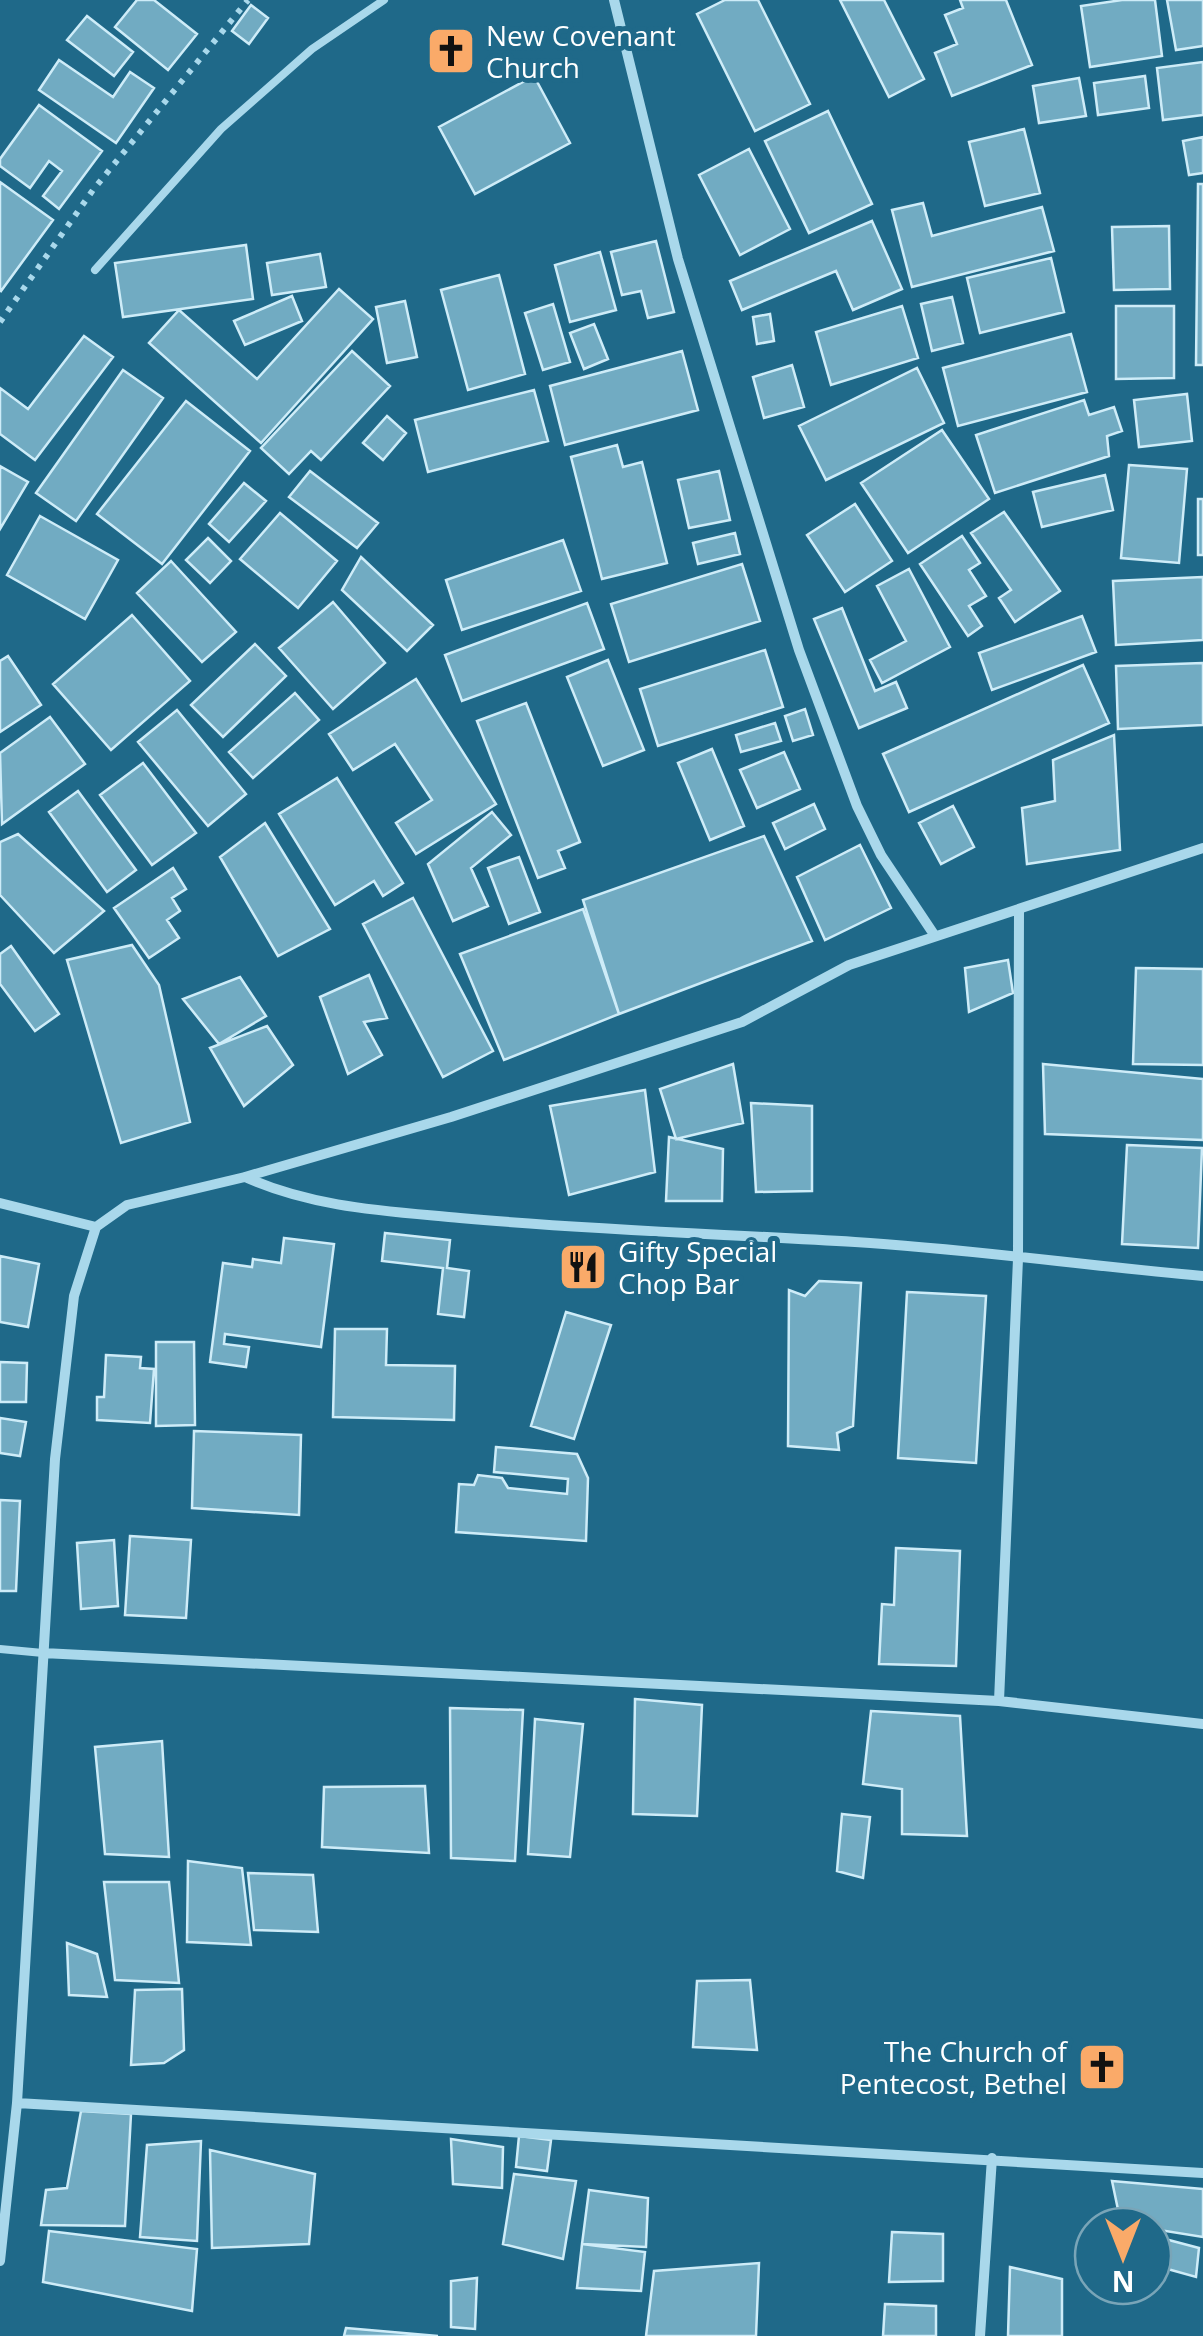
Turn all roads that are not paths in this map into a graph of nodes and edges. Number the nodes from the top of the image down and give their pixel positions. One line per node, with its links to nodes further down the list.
1 (384, 0): 3 (lane)
2 (614, 0): 6 (street)
3 (96, 270)
4 (1203, 848): 5 (street)
5 (1018, 909): 6 (street); 10 (street)
6 (935, 936): 7 (street)
7 (245, 1177): 9 (street); 10 (street)
8 (0, 1204): 9 (street)
9 (96, 1227): 13 (street)
10 (1018, 1258): 11 (street); 14 (street)
11 (1203, 1276)
12 (0, 1649): 13 (lane)
13 (43, 1653): 14 (street); 16 (street)
14 (1000, 1701): 15 (street)
15 (1203, 1724)
16 (17, 2103): 17 (street); 19 (street)
17 (992, 2158): 18 (street); 20 (street)
18 (1203, 2173)
19 (0, 2260)
20 (980, 2336)

